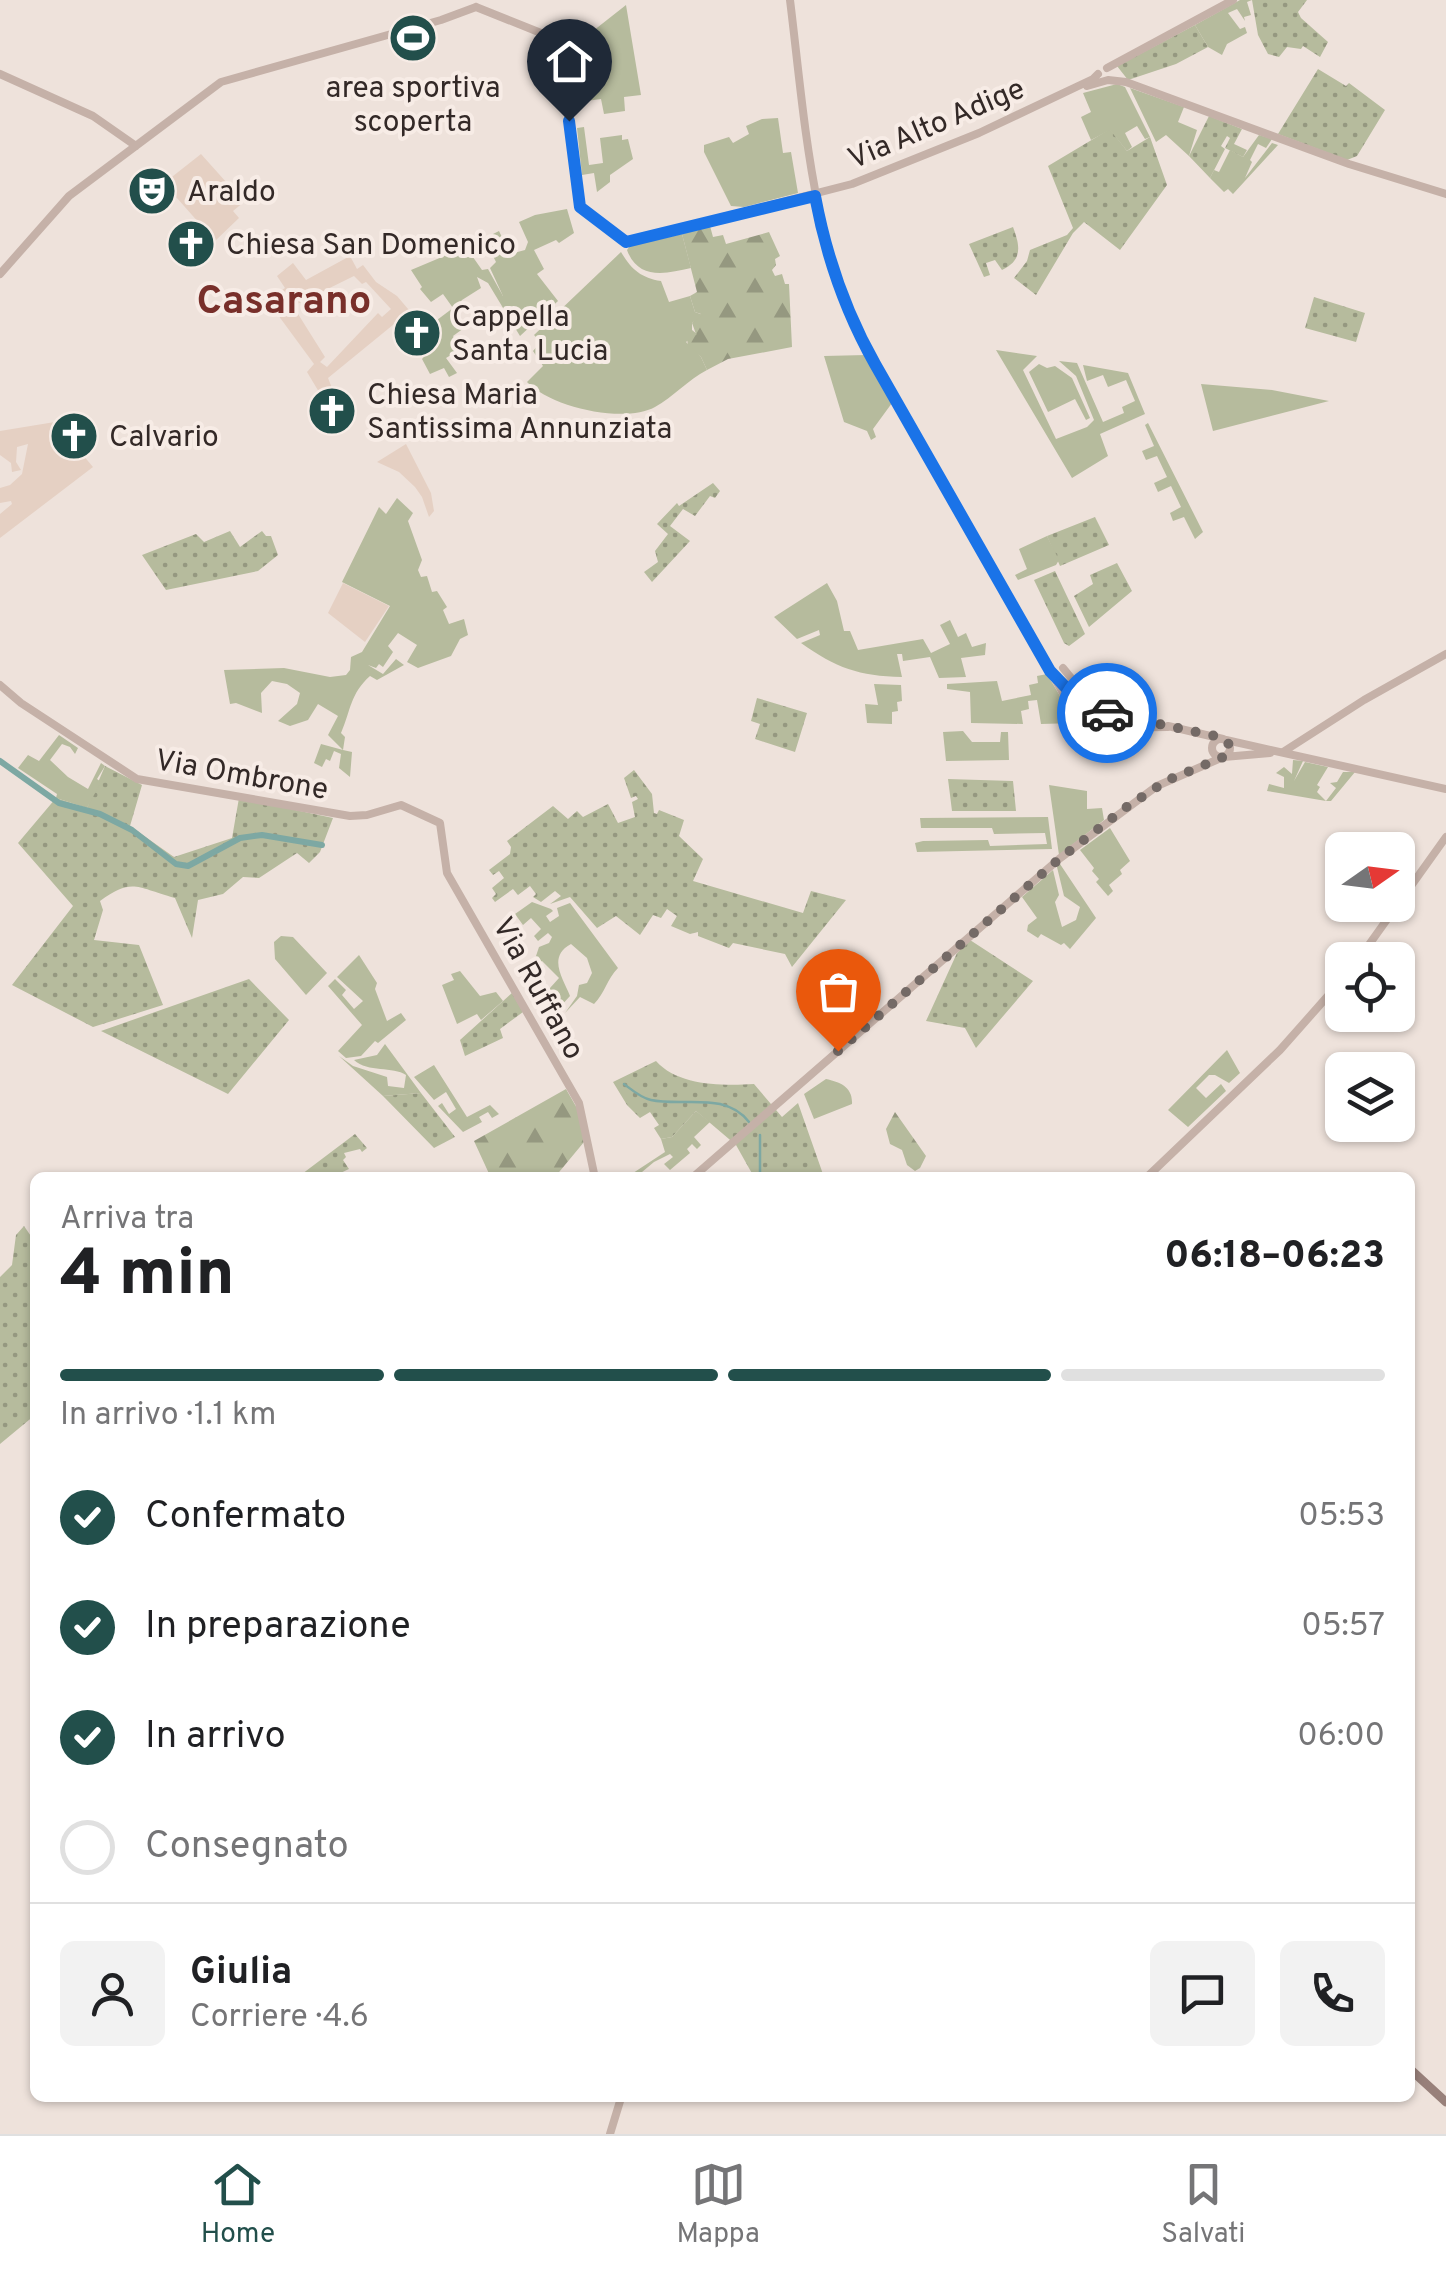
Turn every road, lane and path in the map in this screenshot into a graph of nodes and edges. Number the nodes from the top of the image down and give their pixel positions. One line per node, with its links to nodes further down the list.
1 (790, 0): 8 (street)
2 (1233, 0): 5 (street, Via Alto Adige)
3 (477, 4): 6 (street); 8 (street, Via Alto Adige)
4 (0, 74): 6 (street)
5 (1106, 75): 7 (street); 8 (street, Via Alto Adige)
6 (136, 146): 9 (street)
7 (1446, 194)
8 (815, 196): 12 (street)
9 (0, 274)
10 (1446, 654): 23 (street)
11 (1062, 668): 14 (street)
12 (1050, 671): 14 (street); 15 (street)
13 (0, 685): 27 (street, Via Ombrone)
14 (1093, 708): 15 (street); 16 (street)
15 (1076, 716): 18 (street)
16 (1118, 716): 17 (street); 18 (street)
17 (1168, 726): 18 (street); 19 (street)
18 (1117, 728)
19 (1201, 733): 20 (street); 21 (street)
20 (1224, 740): 21 (street); 22 (street); 24 (street)
21 (1212, 748): 24 (street); 25 (street)
22 (1252, 750): 23 (street); 24 (street)
23 (1281, 752): 26 (street)
24 (1222, 757): 25 (street)
25 (1205, 764): 32 (street)
26 (1446, 788)
27 (440, 823): 31 (street, Via Ruffano)
28 (1446, 837): 29 (street)
29 (1371, 942)
30 (1325, 999): 33 (street)
31 (594, 1172)
32 (699, 1172)
33 (1152, 1172)
34 (1415, 2074): 36 (main road)
35 (620, 2102): 37 (street)
36 (1446, 2102)
37 (610, 2134)

